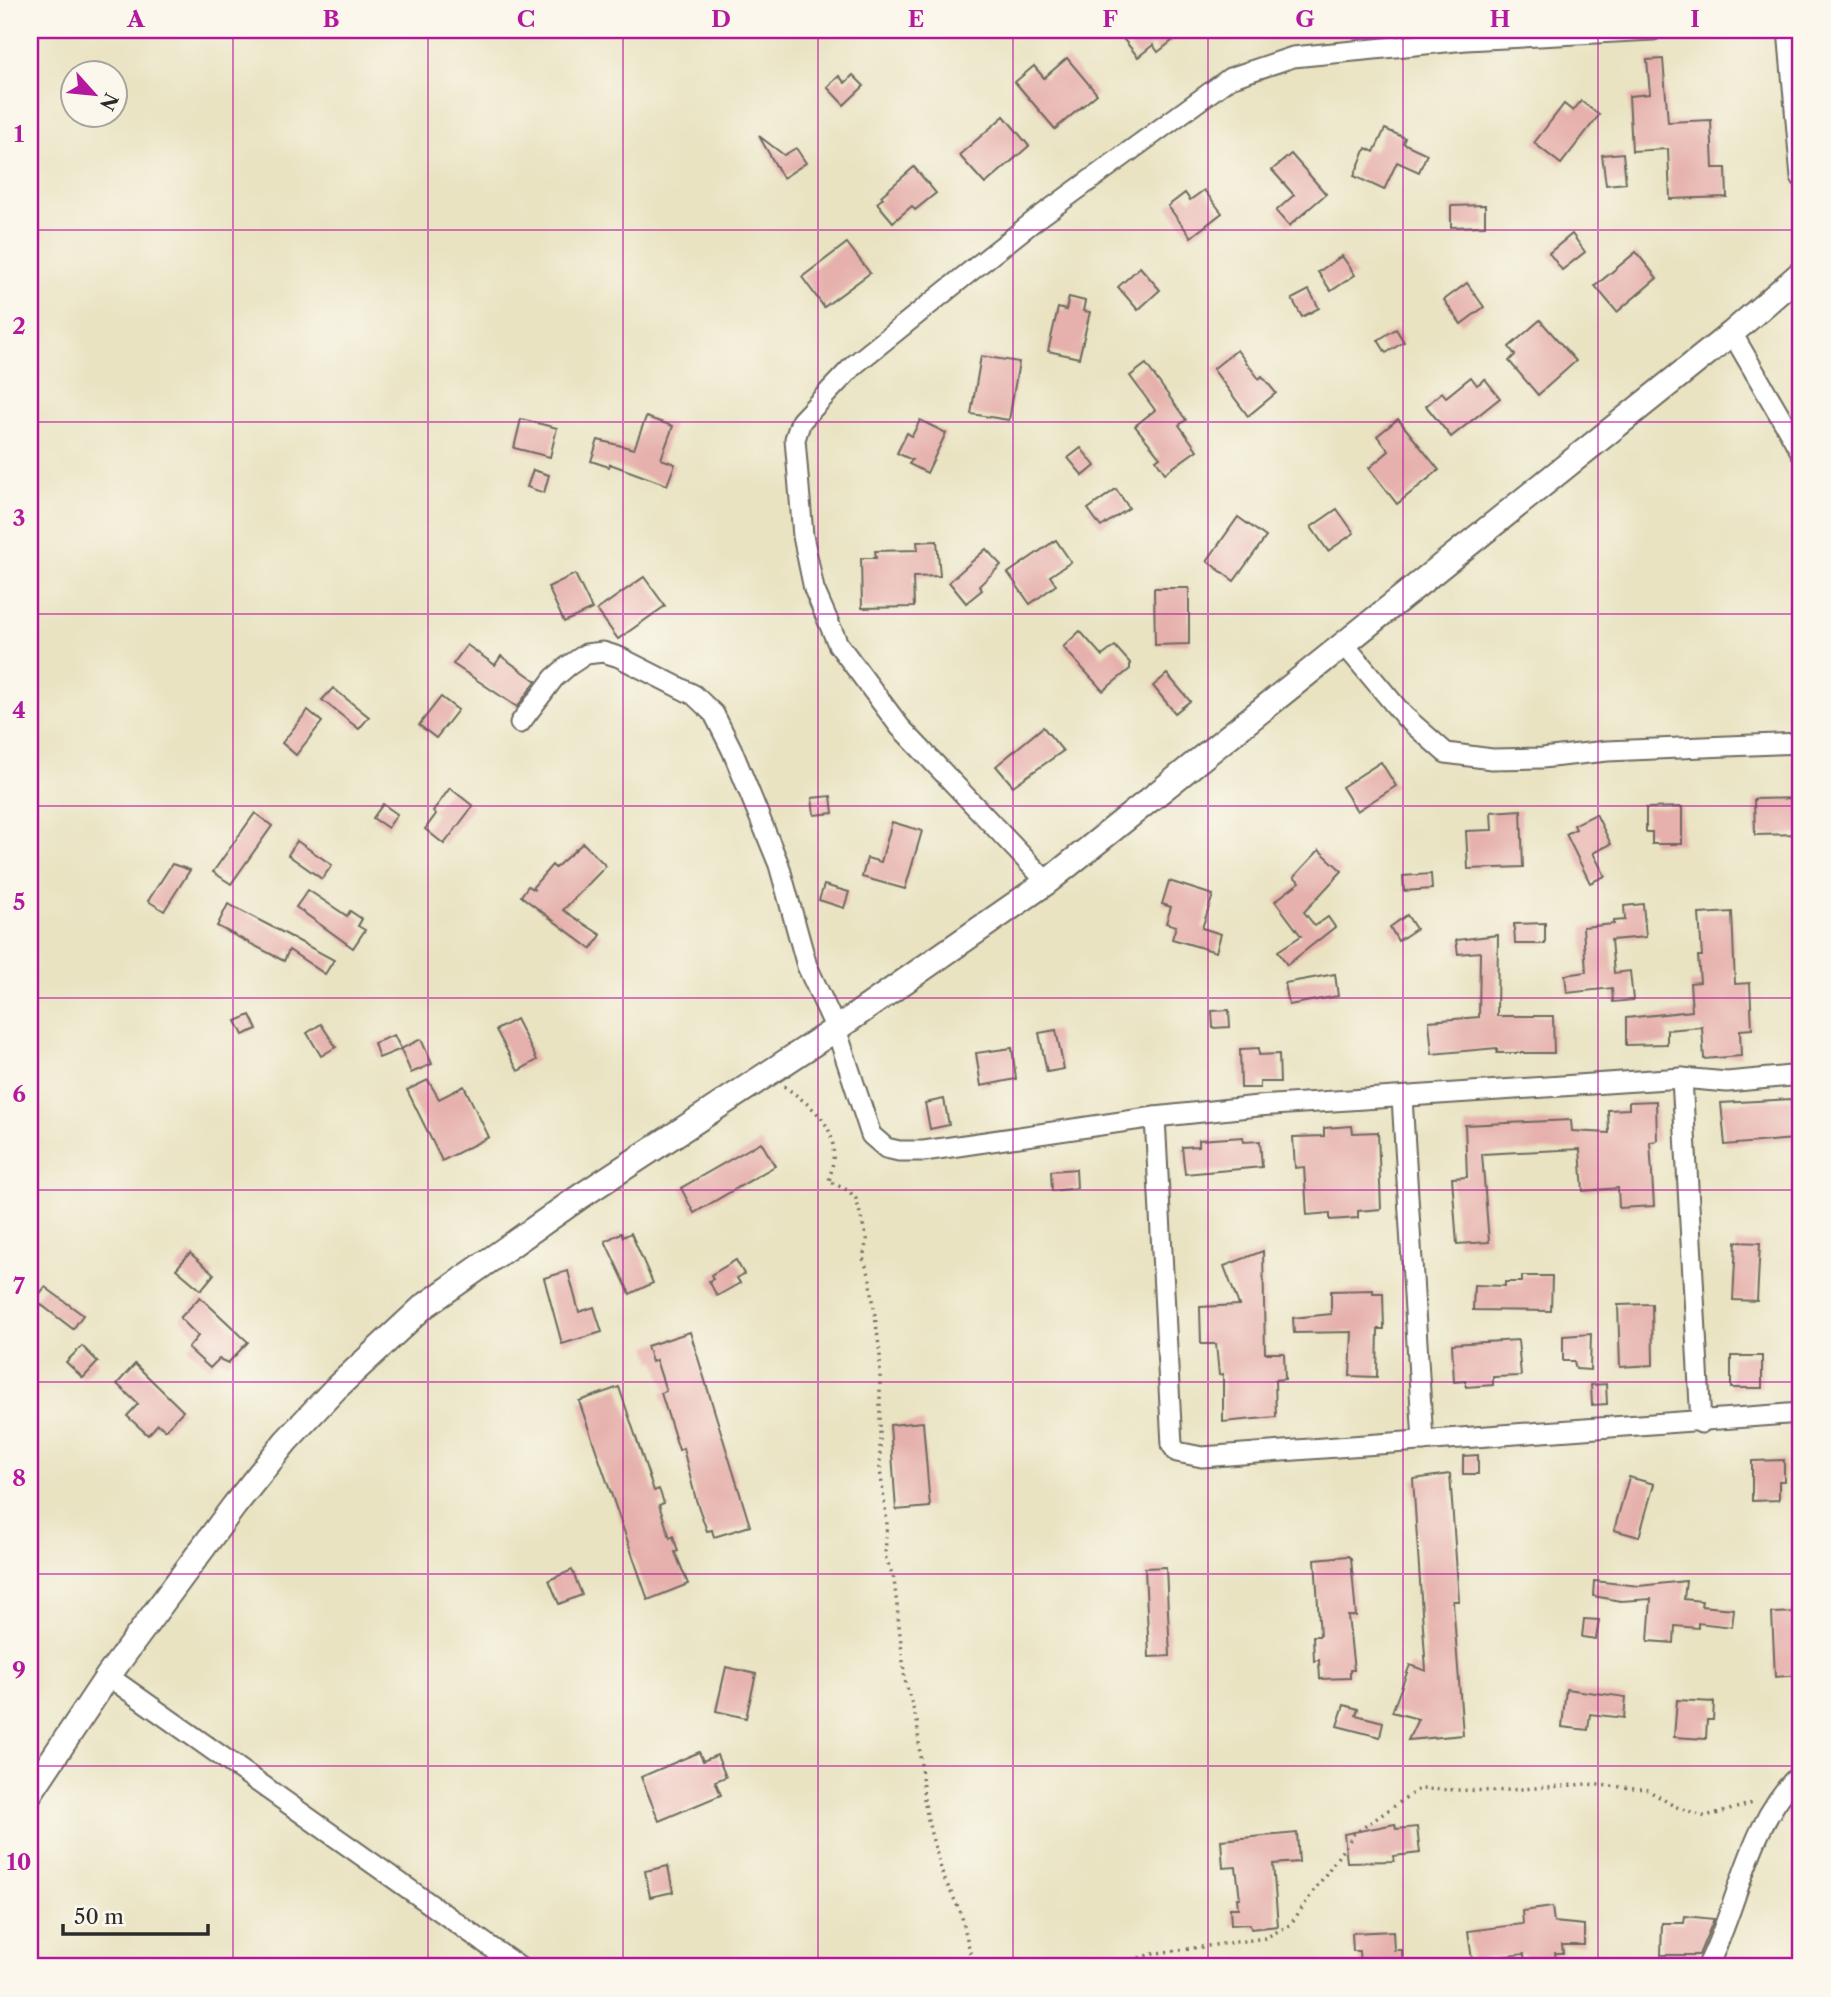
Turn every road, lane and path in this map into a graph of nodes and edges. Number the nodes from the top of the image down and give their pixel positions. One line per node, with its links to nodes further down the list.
1 (1653, 30): 10 (street)
2 (1788, 30): 3 (street)
3 (1801, 177)
4 (1801, 273): 5 (street)
5 (1732, 333): 6 (street); 7 (street)
6 (1801, 453)
7 (1343, 643): 9 (street); 10 (street)
8 (520, 723): 11 (street)
9 (1801, 743)
10 (1047, 882): 11 (street)
11 (836, 1029): 13 (street); 16 (street)
12 (1801, 1075): 14 (street)
13 (765, 1077): 20 (street); 24 (path)
14 (1682, 1078): 15 (street); 18 (street)
15 (1402, 1098): 16 (street); 19 (street)
16 (1155, 1117): 19 (street)
17 (1801, 1413): 18 (street)
18 (1701, 1423): 19 (street)
19 (1423, 1441)
20 (108, 1676): 22 (street); 23 (street)
21 (1797, 1782): 25 (path); 26 (street)
22 (30, 1793)
23 (519, 1967)
24 (978, 1967)
25 (1105, 1967)
26 (1707, 1967)

